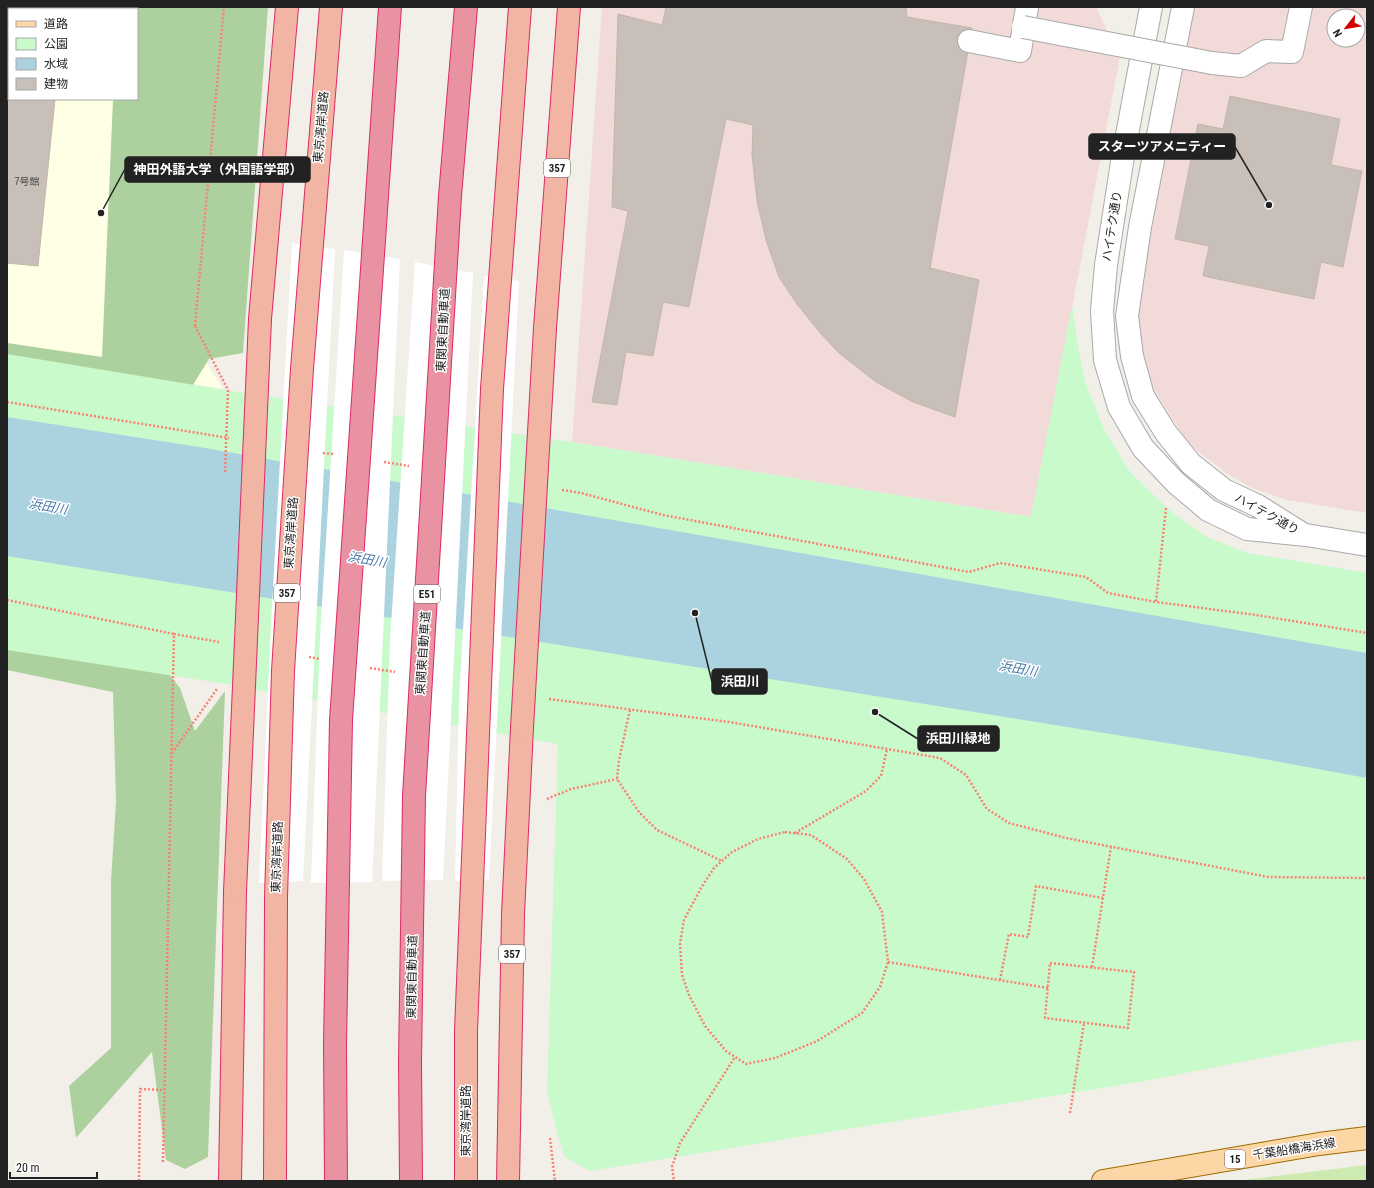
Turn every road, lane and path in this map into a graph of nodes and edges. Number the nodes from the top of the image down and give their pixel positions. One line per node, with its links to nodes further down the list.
1 (224, 7): 19 (path, bridge)
2 (287, 7): 59 (highway, bridge)
3 (331, 7): 60 (highway, 東京湾岸道路 / 357, bridge)
4 (390, 7): 61 (highway, bridge)
5 (466, 7): 62 (highway, 東関東自動車道 / E51, bridge)
6 (520, 7): 63 (highway, 東京湾岸道路, bridge)
7 (569, 7): 64 (highway, 357, bridge)
8 (1150, 7): 22 (street, ハイテク通り)
9 (1183, 7): 22 (street, ハイテク通り)
10 (1301, 7): 11 (street, bridge)
11 (1025, 17): 12 (street)
12 (970, 41)
13 (7, 402): 14 (path)
14 (232, 439)
15 (317, 452): 16 (path)
16 (340, 456)
17 (379, 462): 18 (path)
18 (410, 466)
19 (225, 477)
20 (558, 489): 25 (path)
21 (1166, 500): 25 (path)
22 (1306, 536): 23 (street)
23 (1367, 545)
24 (7, 600): 26 (path)
25 (1156, 602): 28 (path)
26 (174, 634): 29 (path); 39 (path)
27 (219, 634): 30 (path)
28 (1367, 634)
29 (220, 642)
30 (218, 650)
31 (306, 657): 32 (path)
32 (321, 660)
33 (368, 668): 34 (path)
34 (399, 673)
35 (217, 681): 39 (path)
36 (546, 699): 37 (path)
37 (630, 710): 38 (path); 40 (path)
38 (888, 749): 42 (path); 43 (path)
39 (171, 754): 53 (path)
40 (617, 779): 41 (path); 44 (path)
41 (547, 799)
42 (795, 833): 44 (path); 47 (path)
43 (1111, 847): 45 (path); 46 (path)
44 (722, 861): 52 (path)
45 (1367, 878)
46 (1103, 898): 48 (path); 49 (path)
47 (888, 962): 49 (path); 52 (path)
48 (1092, 967): 50 (path); 51 (path)
49 (1000, 980): 50 (path)
50 (1048, 988): 51 (path)
51 (1084, 1023): 54 (path)
52 (735, 1057): 66 (path)
53 (164, 1090): 57 (path); 58 (path)
54 (1070, 1113)
55 (550, 1138): 65 (path)
56 (1367, 1138): 67 (main road, 千葉船橋海浜線 / 15)
57 (163, 1162)
58 (139, 1181)
59 (230, 1181)
60 (275, 1181)
61 (336, 1181)
62 (411, 1181)
63 (466, 1181)
64 (508, 1181)
65 (555, 1181)
66 (672, 1181)
67 (1103, 1181)

